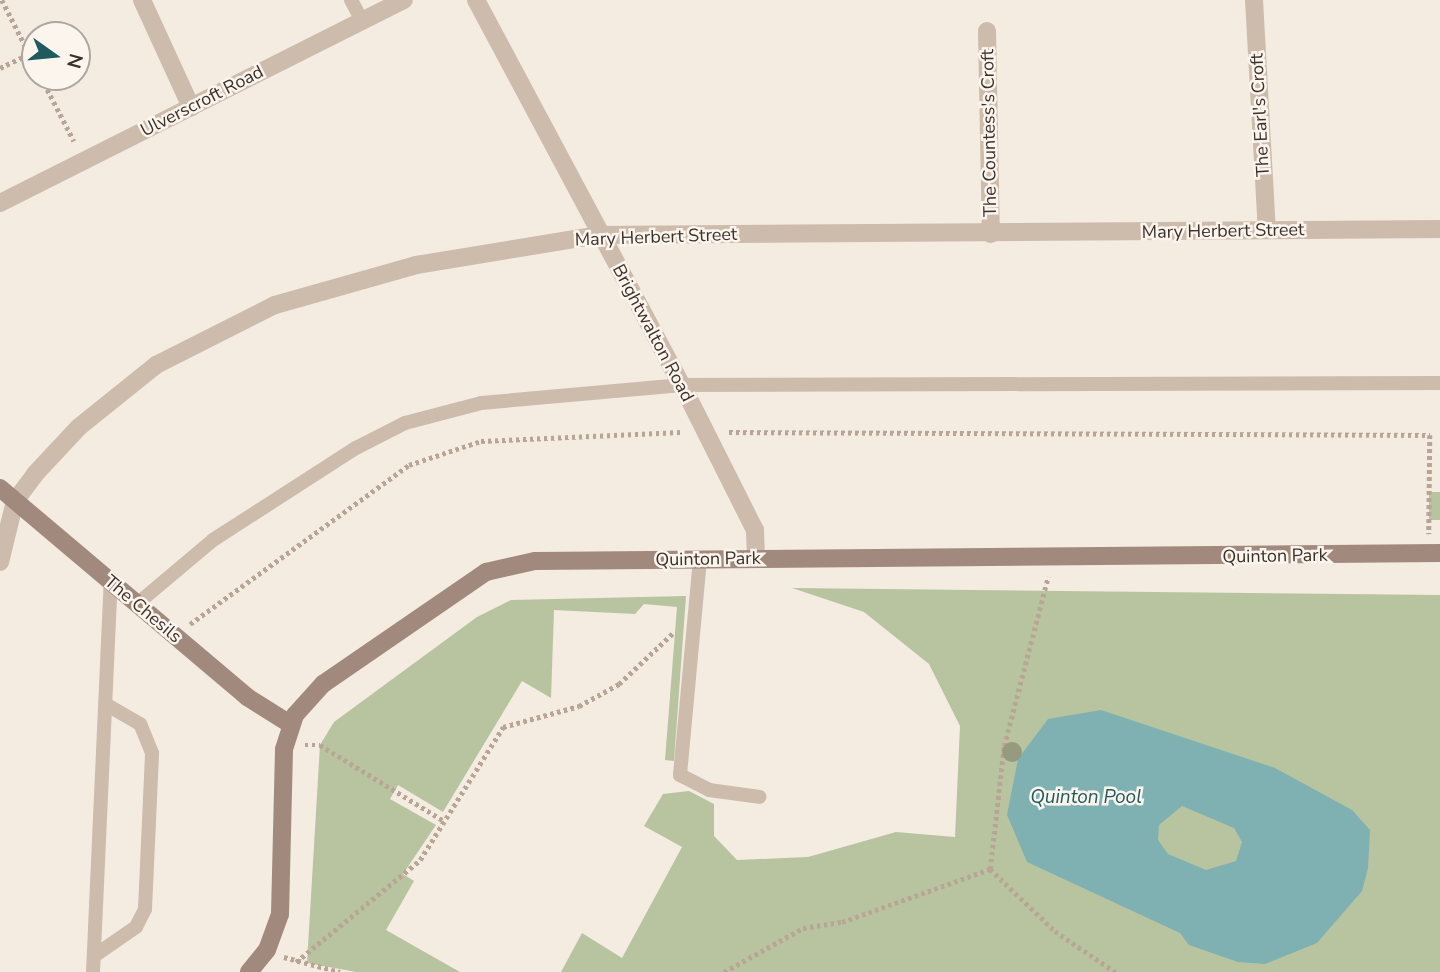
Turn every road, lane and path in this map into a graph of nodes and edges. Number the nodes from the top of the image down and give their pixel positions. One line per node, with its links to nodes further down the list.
1 (2, 0): 9 (path)
2 (142, 0): 13 (street)
3 (351, 0): 7 (lane)
4 (404, 0): 7 (street, Ulverscroft Road)
5 (476, 0): 19 (street, Brightwalton Road)
6 (1254, 0): 17 (street, The Earl's Croft)
7 (362, 21): 13 (street, Ulverscroft Road)
8 (987, 32): 18 (street, The Countess's Croft)
9 (21, 38)
10 (21, 58): 11 (path)
11 (0, 68)
12 (48, 91): 14 (path)
13 (191, 107): 14 (street, Ulverscroft Road)
14 (84, 161): 15 (street, Ulverscroft Road)
15 (0, 203)
16 (1440, 229): 17 (street, Mary Herbert Street)
17 (1267, 230): 18 (street, Mary Herbert Street)
18 (991, 234): 19 (street, Mary Herbert Street)
19 (600, 235): 21 (street, Brightwalton Road); 24 (street, Mary Herbert Street)
20 (1440, 383): 21 (lane)
21 (682, 385): 22 (street, Brightwalton Road); 31 (lane)
22 (705, 432): 25 (path); 26 (street, Brightwalton Road); 33 (path)
23 (0, 488): 24 (street, The Chesils)
24 (15, 501): 29 (street, Mary Herbert Street); 30 (street, The Chesils)
25 (1434, 553): 28 (street, Quinton Park)
26 (757, 558): 27 (street, Quinton Park); 28 (street, Quinton Park)
27 (700, 559): 32 (lane); 35 (street, Quinton Park)
28 (1052, 559): 39 (path)
29 (0, 562)
30 (111, 583): 31 (street, The Chesils); 34 (lane)
31 (137, 604): 33 (street, The Chesils)
32 (695, 618): 37 (lane); 38 (path)
33 (175, 636): 35 (street, The Chesils)
34 (106, 704): 41 (lane); 41 (lane)
35 (290, 724): 36 (street, Quinton Park)
36 (284, 745): 38 (path); 40 (street, Quinton Park)
37 (760, 797)
38 (444, 821): 42 (path)
39 (990, 869): 46 (path); 47 (path)
40 (267, 950): 42 (path); 44 (street, Quinton Park)
41 (94, 956): 43 (lane)
42 (296, 962): 45 (path)
43 (93, 972)
44 (248, 972)
45 (340, 972)
46 (724, 972)
47 (1115, 972)

